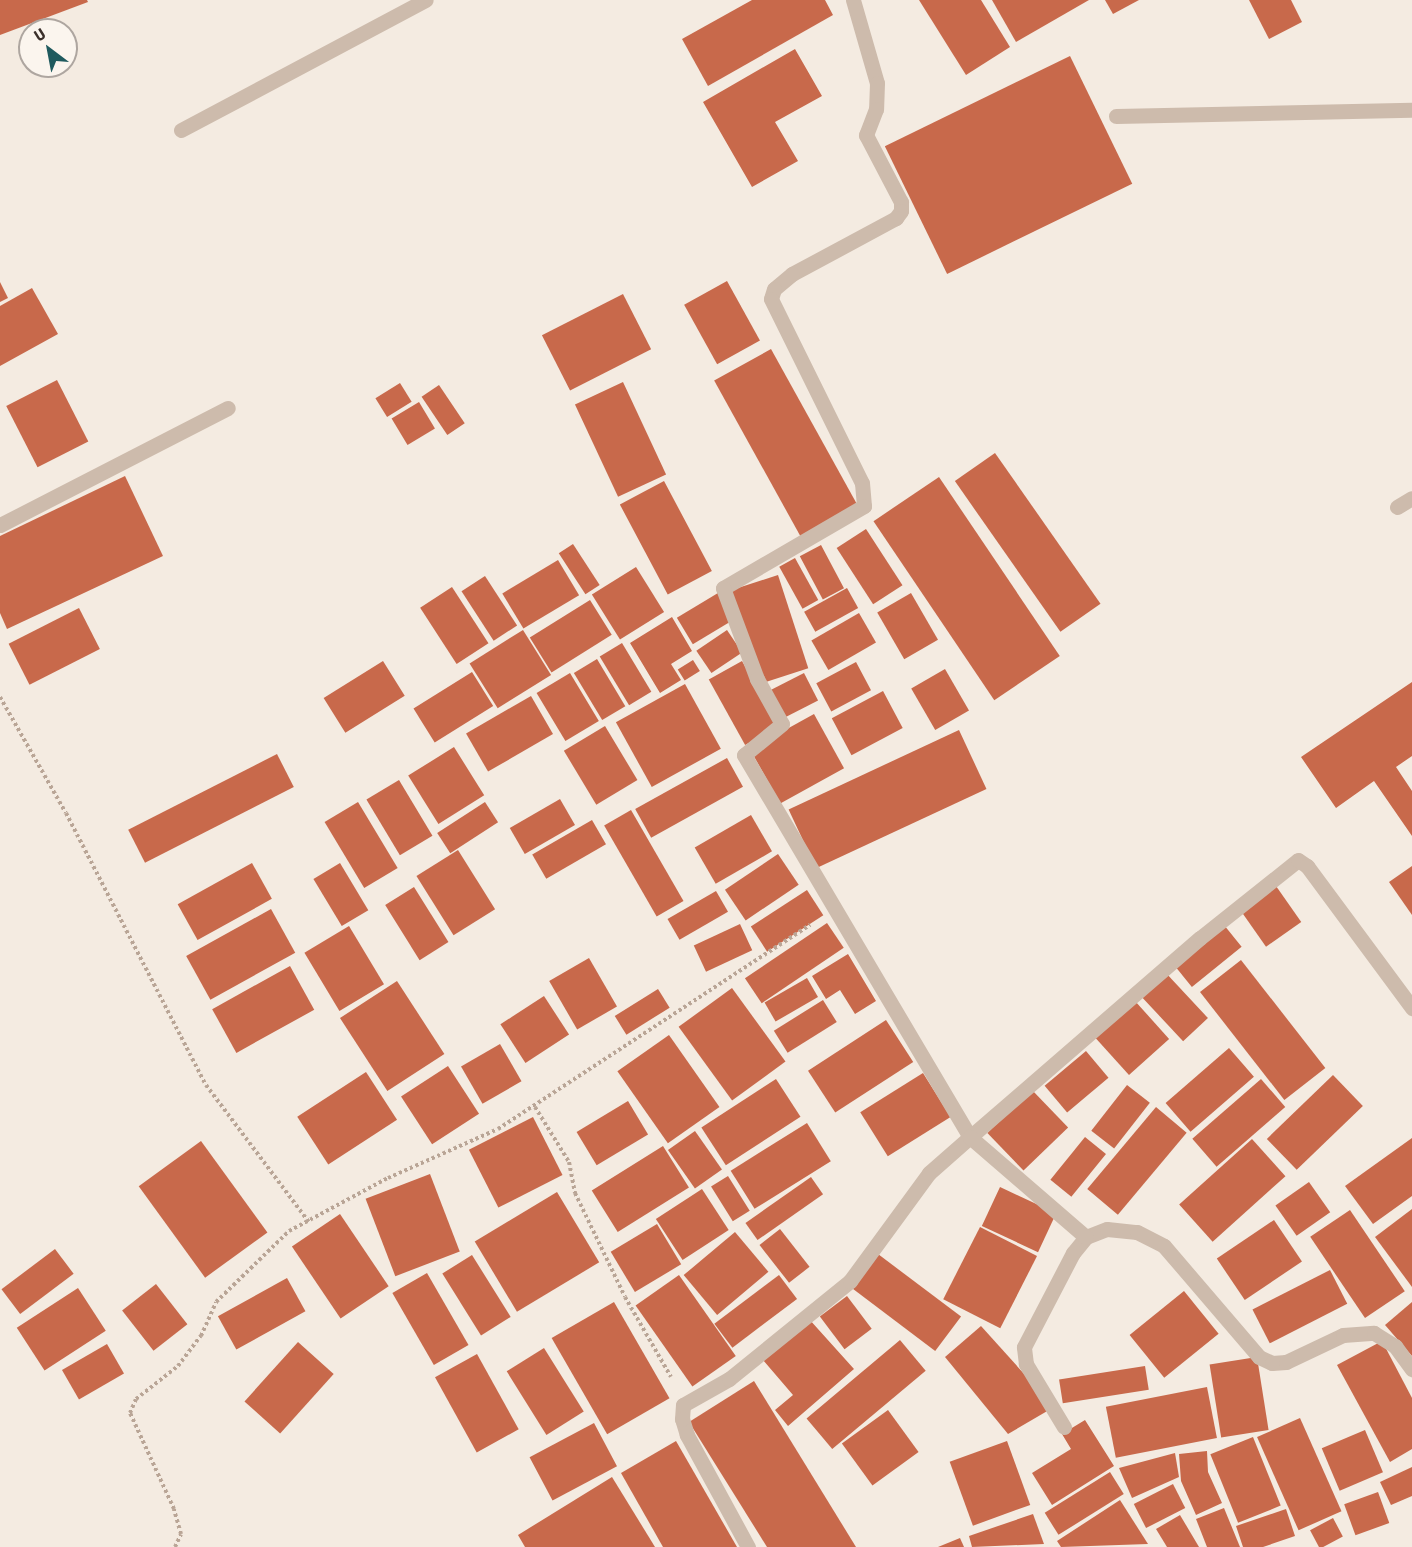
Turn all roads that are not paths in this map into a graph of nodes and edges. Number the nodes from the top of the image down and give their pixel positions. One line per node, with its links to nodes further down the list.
1 (426, 0): 5 (street)
2 (853, 0): 11 (street)
3 (1412, 110): 4 (street)
4 (1116, 116)
5 (181, 130)
6 (228, 408): 9 (street)
7 (1412, 498): 8 (street)
8 (1397, 507)
9 (0, 525)
10 (1412, 1008): 11 (street)
11 (970, 1137): 12 (street); 15 (street)
12 (1086, 1237): 13 (street); 14 (street)
13 (1412, 1369)
14 (1064, 1427)
15 (748, 1547)

